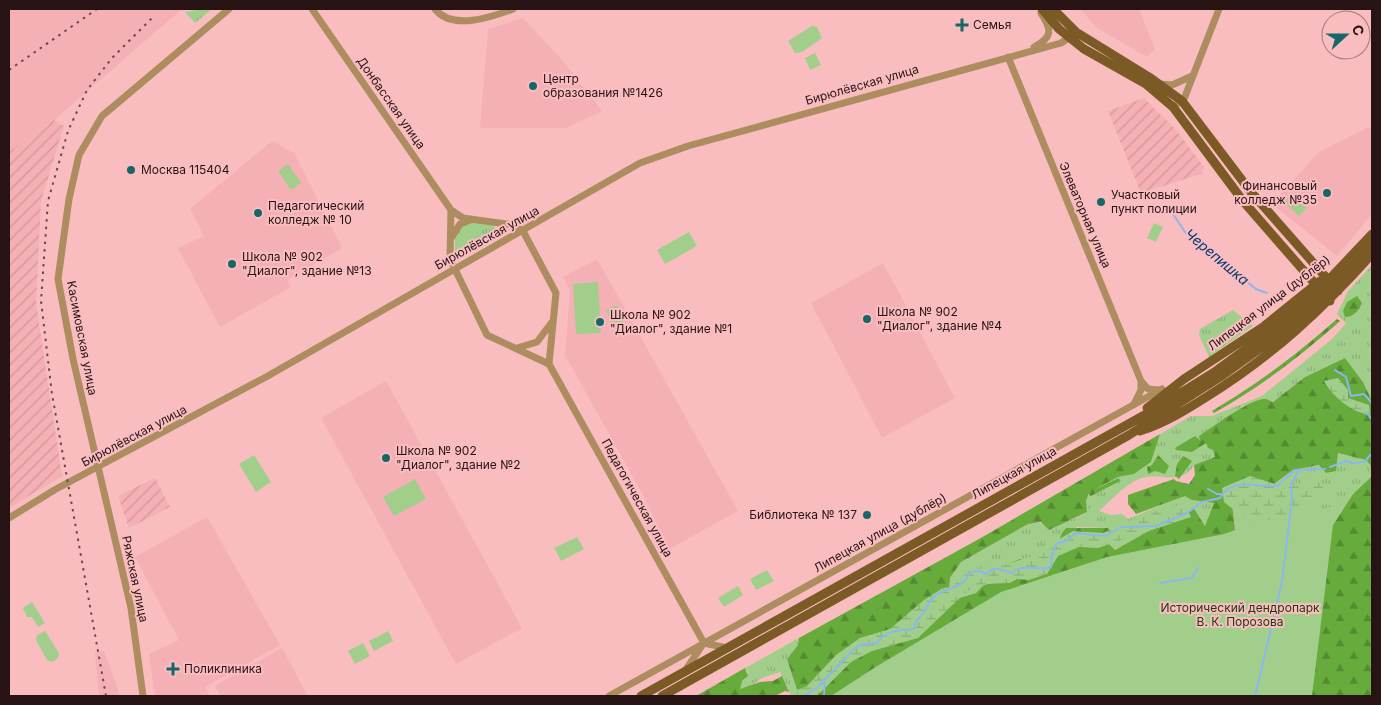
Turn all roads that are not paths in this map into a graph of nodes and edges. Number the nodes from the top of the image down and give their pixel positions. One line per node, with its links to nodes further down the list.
1 (229, 9): 40 (street, Касимовская улица)
2 (312, 9): 15 (street, Донбасская улица)
3 (434, 9): 4 (street)
4 (513, 9)
5 (1041, 9): 8 (main road); 9 (street)
6 (1052, 9): 8 (main road)
7 (1219, 9): 11 (street)
8 (1073, 35): 9 (street, Бирюлёвская улица); 12 (main road); 14 (main road)
9 (1025, 52): 10 (street, Бирюлёвская улица)
10 (1008, 57): 18 (street, Бирюлёвская улица); 35 (street, Элеваторная улица)
11 (1193, 76): 12 (street); 13 (street)
12 (1158, 83): 13 (main road)
13 (1182, 102): 14 (street); 24 (main road)
14 (1173, 107): 25 (main road)
15 (451, 210): 16 (street); 20 (street)
16 (476, 219): 18 (street); 20 (street)
17 (1372, 230): 24 (main road, Липецкая улица (дублёр))
18 (523, 231): 23 (street, Бирюлёвская улица); 29 (street)
19 (1372, 234): 30 (main road, Липецкая улица, bridge)
20 (450, 240): 23 (street)
21 (1372, 245): 30 (main road, Липецкая улица, bridge)
22 (1372, 254): 26 (main road)
23 (454, 270): 32 (street); 40 (street, Бирюлёвская улица)
24 (1325, 277): 25 (main road, Липецкая улица (дублёр)); 26 (main road)
25 (1316, 284): 27 (main road); 28 (main road, Липецкая улица (дублёр))
26 (1338, 292): 27 (main road)
27 (1330, 301): 31 (main road)
28 (1287, 307): 31 (street); 34 (main road, Липецкая улица (дублёр))
29 (554, 320): 32 (street); 33 (street)
30 (1282, 328): 38 (main road, Липецкая улица); 39 (main road, Липецкая улица)
31 (1301, 328): 39 (main road)
32 (516, 348): 33 (street)
33 (549, 364): 42 (street, Педагогическая улица)
34 (1184, 379): 36 (street, Липецкая улица (дублёр)); 38 (main road, Липецкая улица (дублёр))
35 (1141, 381): 36 (street); 37 (street)
36 (1162, 389): 37 (street, Липецкая улица (дублёр))
37 (1133, 405): 42 (street, Липецкая улица (дублёр))
38 (1127, 423): 43 (main road, Липецкая улица)
39 (1130, 434): 48 (main road, Липецкая улица)
40 (98, 467): 41 (street, Бирюлёвская улица); 45 (street, Ряжская улица)
41 (9, 518)
42 (704, 644): 43 (street); 44 (street); 46 (street, Липецкая улица (дублёр))
43 (727, 648): 44 (main road, Липецкая улица)
44 (680, 675): 47 (main road, Липецкая улица)
45 (142, 696)
46 (609, 696)
47 (641, 696)
48 (662, 696)

